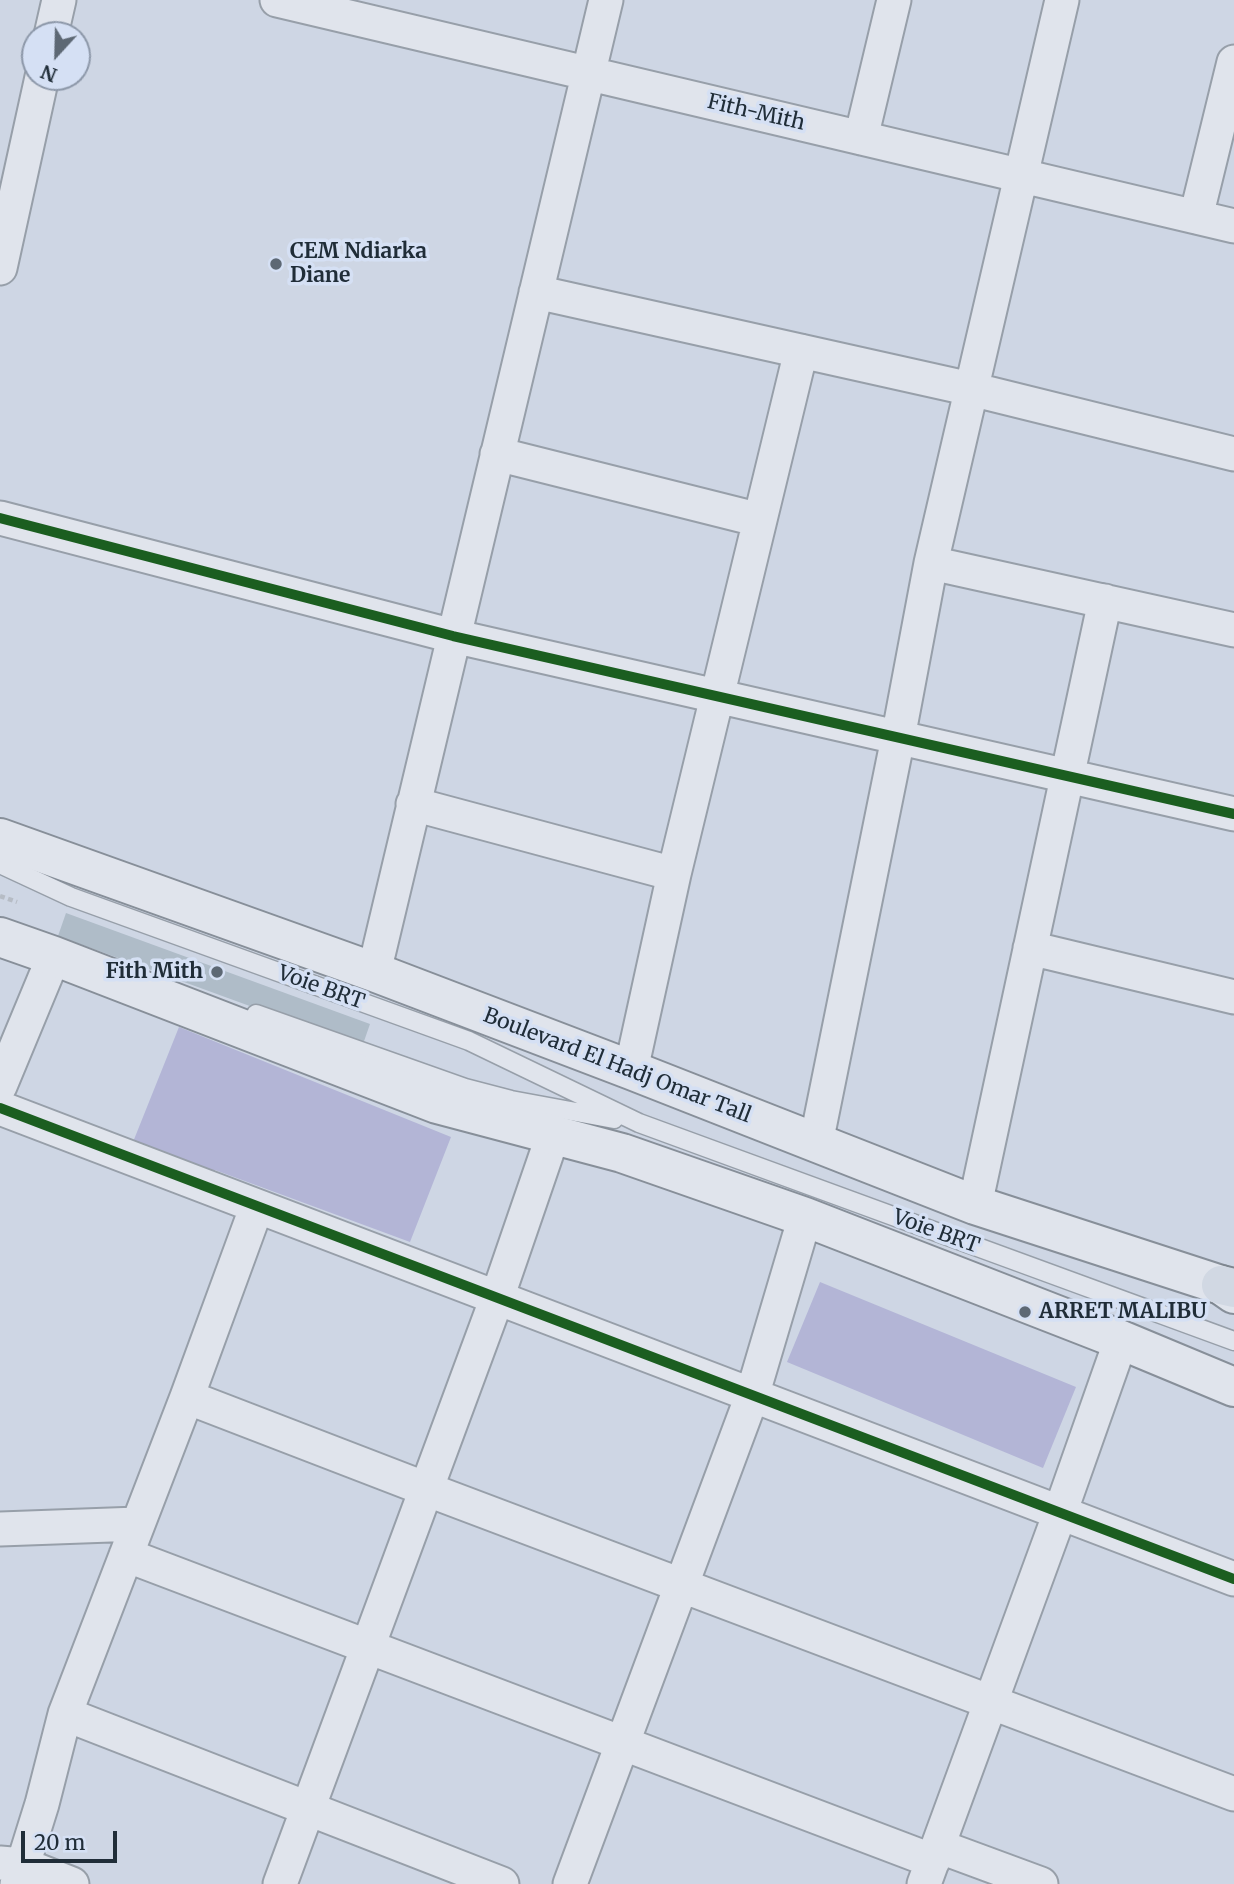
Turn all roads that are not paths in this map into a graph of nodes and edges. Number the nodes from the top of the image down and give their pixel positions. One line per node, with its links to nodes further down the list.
1 (59, 0): 6 (street)
2 (277, 0): 8 (street, Fith-Mith)
3 (606, 0): 8 (street)
4 (894, 0): 10 (street)
5 (1062, 0): 12 (street)
6 (54, 21)
7 (1234, 62): 13 (street)
8 (589, 74): 10 (street, Fith-Mith); 16 (street)
9 (37, 91): 11 (street)
10 (861, 138): 12 (street, Fith-Mith)
11 (10, 173): 15 (street)
12 (1021, 176): 13 (street, Fith-Mith); 18 (street)
13 (1196, 217): 14 (street, Fith-Mith)
14 (1234, 226)
15 (0, 268)
16 (536, 292): 17 (street); 19 (street)
17 (801, 351): 18 (street); 22 (street)
18 (971, 389): 20 (street); 23 (street)
19 (497, 454): 22 (street); 26 (street)
20 (1234, 454)
21 (0, 519): 26 (street)
22 (760, 520): 27 (street)
23 (931, 563): 24 (street); 28 (street)
24 (1105, 601): 25 (street); 29 (street)
25 (1234, 630)
26 (453, 636): 27 (street); 30 (street)
27 (717, 697): 28 (street); 34 (street)
28 (898, 738): 29 (street); 47 (street)
29 (1067, 777): 31 (street); 36 (street)
30 (413, 804): 34 (street); 38 (street)
31 (1234, 814)
32 (0, 838): 38 (main road, Boulevard El Hadj Omar Tall)
33 (0, 864): 45 (lane, Voie BRT)
34 (674, 874): 42 (street)
35 (6, 930): 37 (main road); 39 (lane)
36 (1030, 948): 40 (street); 48 (street)
37 (54, 956): 43 (street); 46 (main road)
38 (374, 972): 42 (main road, Boulevard El Hadj Omar Tall)
39 (187, 989)
40 (1234, 997)
41 (240, 1008): 45 (lane, Voie BRT)
42 (631, 1070): 47 (main road, Boulevard El Hadj Omar Tall)
43 (0, 1086)
44 (0, 1108): 49 (street)
45 (639, 1123): 54 (lane, Voie BRT)
46 (553, 1135): 50 (main road); 52 (street)
47 (816, 1143): 48 (main road, Boulevard El Hadj Omar Tall)
48 (975, 1205): 51 (main road, Boulevard El Hadj Omar Tall)
49 (257, 1206): 52 (street); 57 (street)
50 (805, 1217): 53 (main road); 56 (street)
51 (1230, 1289)
52 (497, 1298): 56 (street); 58 (street)
53 (1121, 1340): 55 (main road); 59 (street)
54 (1234, 1341)
55 (1234, 1387)
56 (752, 1396): 59 (street); 64 (street)
57 (187, 1397): 58 (street); 60 (street)
58 (426, 1489): 64 (street); 65 (street)
59 (1060, 1513): 63 (street); 66 (street)
60 (138, 1524): 61 (street); 62 (street)
61 (0, 1529)
62 (126, 1555): 65 (street); 67 (street)
63 (1234, 1579)
64 (682, 1586): 66 (street); 68 (street)
65 (368, 1646): 68 (street); 70 (street)
66 (991, 1702): 69 (street); 71 (street)
67 (65, 1714): 70 (street); 72 (street)
68 (623, 1744): 71 (street); 76 (street)
69 (1234, 1794)
70 (307, 1810): 74 (street); 75 (street)
71 (931, 1864): 77 (street)
72 (14, 1871): 73 (street)
73 (72, 1884)
74 (279, 1884)
75 (502, 1884)
76 (570, 1884)
77 (1041, 1884)

